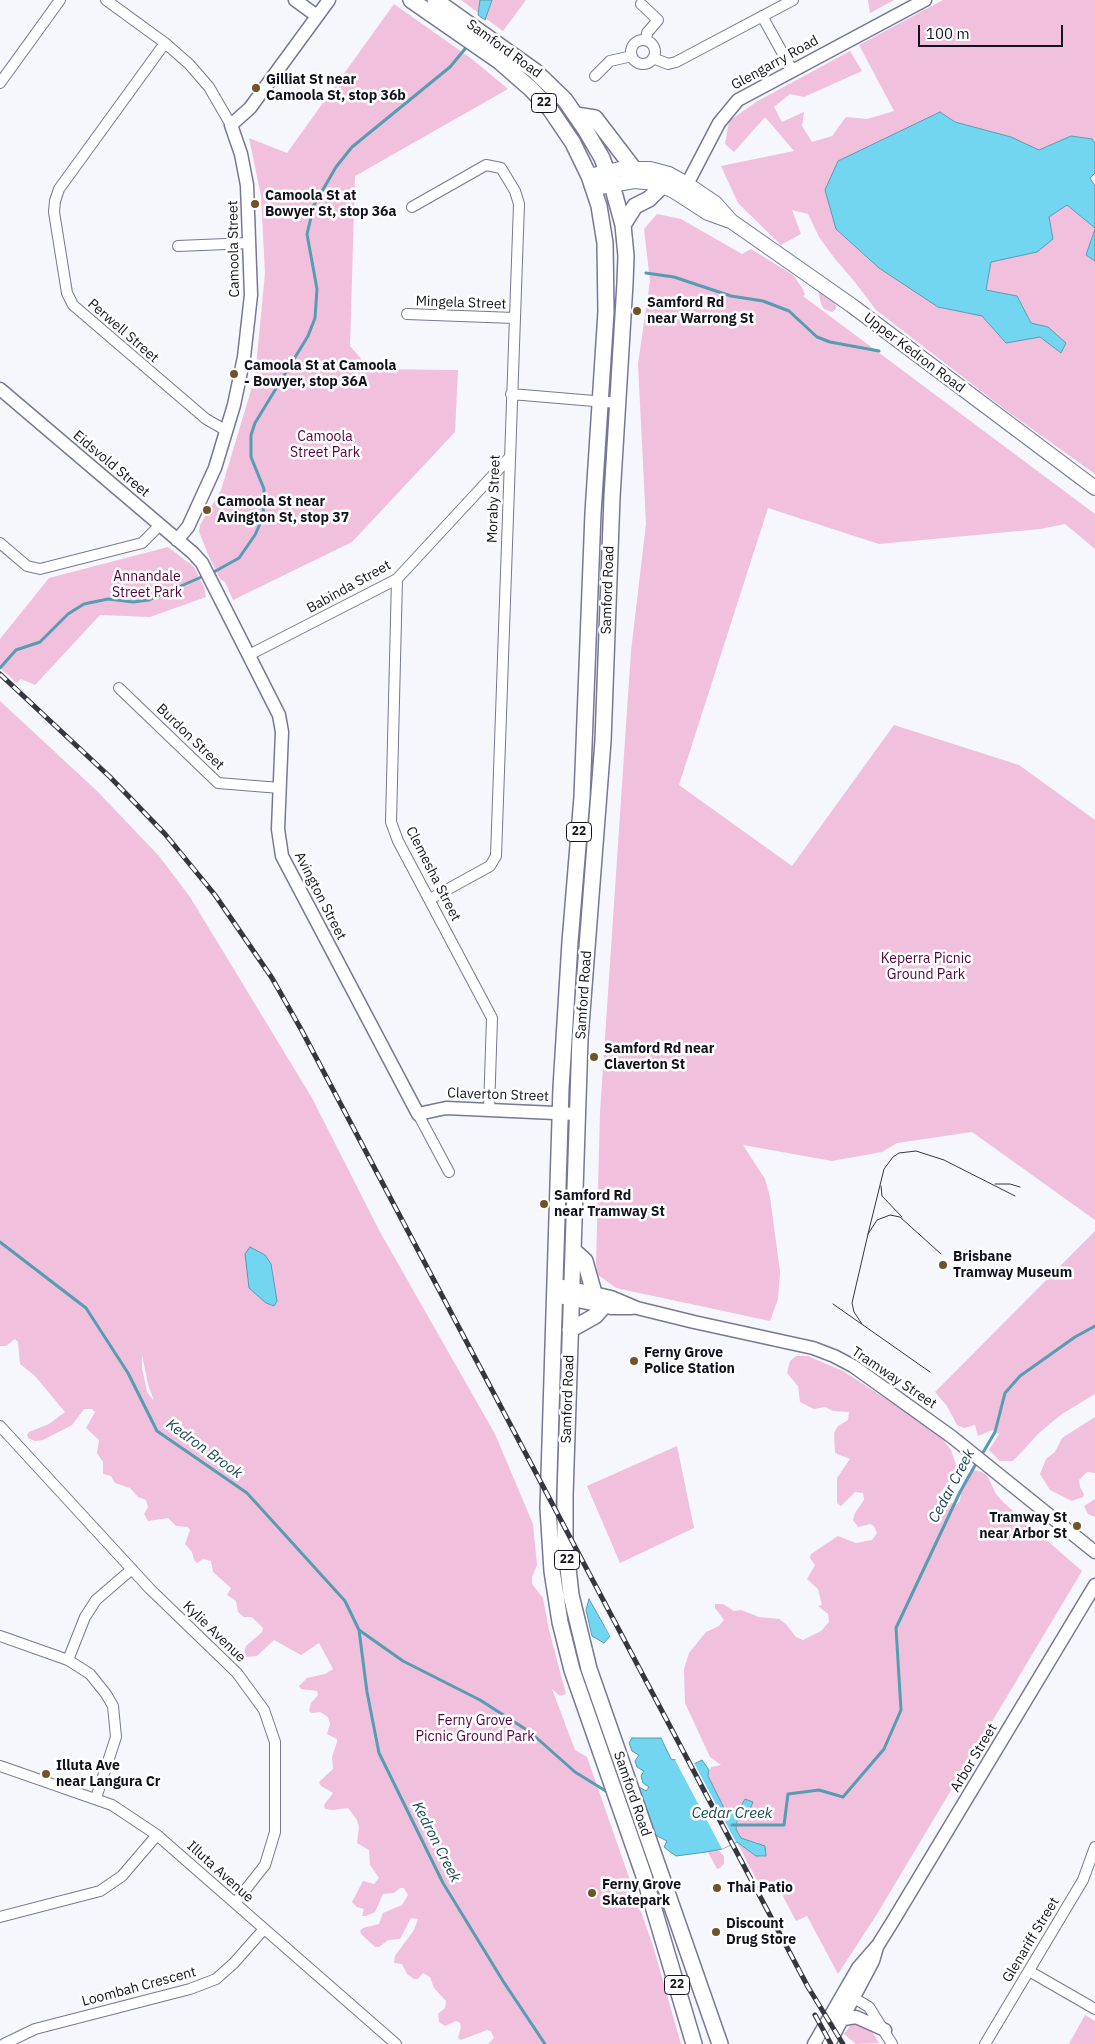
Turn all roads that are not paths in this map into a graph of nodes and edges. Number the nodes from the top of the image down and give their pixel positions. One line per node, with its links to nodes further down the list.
1 (60, 0): 20 (street)
2 (106, 0): 15 (street, Camoola Street)
3 (294, 0): 10 (street)
4 (329, 0): 10 (street)
5 (411, 0): 12 (main road, Samford Road / 22)
6 (435, 0): 12 (main road, Samford Road / 22)
7 (793, 0): 11 (street)
8 (925, 0): 18 (street, Glengarry Road)
9 (641, 4): 13 (street)
10 (317, 16): 22 (street)
11 (762, 16): 17 (street); 18 (street)
12 (460, 26): 14 (main road, Samford Road / 22)
13 (646, 40): 16 (street); 17 (street)
14 (483, 42): 21 (main road, Samford Road / 22); 25 (main road, Samford Road / 22)
15 (165, 43): 22 (street, Camoola Street); 38 (street, Perwell Street)
16 (632, 56): 17 (street); 19 (street)
17 (653, 58)
18 (792, 70): 27 (street, Glengarry Road)
19 (595, 76)
20 (0, 83)
21 (576, 115): 23 (main road); 24 (main road, Samford Road / 22)
22 (230, 126): 30 (street, Camoola Street)
23 (634, 169): 24 (main road, Upper Kedron Road); 27 (main road, Upper Kedron Road)
24 (610, 178): 25 (main road, Upper Kedron Road); 26 (main road, Upper Kedron Road); 29 (main road, Samford Road / 22)
25 (591, 182): 36 (main road, Samford Road / 22)
26 (663, 185): 27 (main road, Upper Kedron Road); 29 (main road)
27 (684, 189): 40 (main road, Upper Kedron Road)
28 (412, 207): 33 (street, Moraby Street)
29 (622, 225): 37 (main road, Samford Road / 22)
30 (250, 243): 31 (street); 38 (street, Camoola Street)
31 (178, 246)
32 (407, 314): 33 (street, Mingela Street)
33 (514, 318): 35 (street, Moraby Street)
34 (0, 390): 41 (street, Eidsvold Street)
35 (511, 394): 36 (street); 39 (street, Moraby Street)
36 (600, 402): 37 (street); 51 (main road, Samford Road / 22)
37 (618, 403): 53 (main road, Samford Road / 22)
38 (227, 431): 42 (street, Camoola Street)
39 (509, 458): 45 (street, Babinda Street); 49 (street, Moraby Street)
40 (1095, 488)
41 (160, 525): 42 (street, Eidsvold Street); 43 (street)
42 (177, 540): 44 (street, Eidsvold Street)
43 (0, 543)
44 (202, 563): 46 (street, Avington Street)
45 (396, 579): 46 (street, Babinda Street); 49 (street, Clemesha Street)
46 (249, 655): 48 (street, Avington Street)
47 (119, 688): 48 (street, Burdon Street)
48 (280, 788): 52 (street, Avington Street)
49 (430, 899): 50 (street, Clemesha Street)
50 (489, 1110): 51 (street, Claverton Street); 52 (street, Claverton Street)
51 (560, 1112): 53 (street, Claverton Street); 56 (main road, Samford Road / 22)
52 (418, 1114): 54 (street, Avington Street)
53 (578, 1114): 55 (main road, Samford Road / 22)
54 (449, 1172)
55 (573, 1250): 57 (main road); 58 (main road, Samford Road / 22)
56 (554, 1290): 58 (street, Tramway Street); 83 (main road, Samford Road / 22)
57 (594, 1293): 58 (street, Tramway Street); 60 (street, Tramway Street)
58 (572, 1294): 59 (street, Tramway Street); 61 (main road, Samford Road / 22)
59 (603, 1307): 60 (street, Tramway Street); 61 (main road)
60 (637, 1308): 63 (street, Tramway Street)
61 (570, 1330): 84 (main road, Samford Road / 22)
62 (0, 1426): 64 (street, Kylie Avenue)
63 (1095, 1552)
64 (132, 1569): 67 (street); 73 (street, Kylie Avenue)
65 (1095, 1585): 77 (street, Arbor Street)
66 (0, 1636): 67 (street)
67 (68, 1660): 70 (street)
68 (2, 1767): 69 (street); 70 (street, Illuta Avenue)
69 (0, 1778)
70 (96, 1798): 71 (street, Illuta Avenue)
71 (158, 1835): 73 (street, Illuta Avenue); 74 (street)
72 (1095, 1847): 76 (street, Glenariff Street)
73 (234, 1903): 75 (street, Illuta Avenue)
74 (0, 1917)
75 (264, 1930): 81 (street, Loombah Crescent); 82 (street, Illuta Avenue)
76 (1029, 1971): 78 (street); 88 (street, Glenariff Street)
77 (849, 1995): 79 (street, Arbor Street); 80 (street); 85 (street, Arbor Street)
78 (1095, 2009)
79 (844, 2019): 80 (street); 86 (street, Arbor Street)
80 (885, 2030): 87 (street)
81 (4, 2044)
82 (396, 2044)
83 (694, 2044)
84 (720, 2044)
85 (814, 2044)
86 (829, 2044)
87 (892, 2044)
88 (985, 2044)

